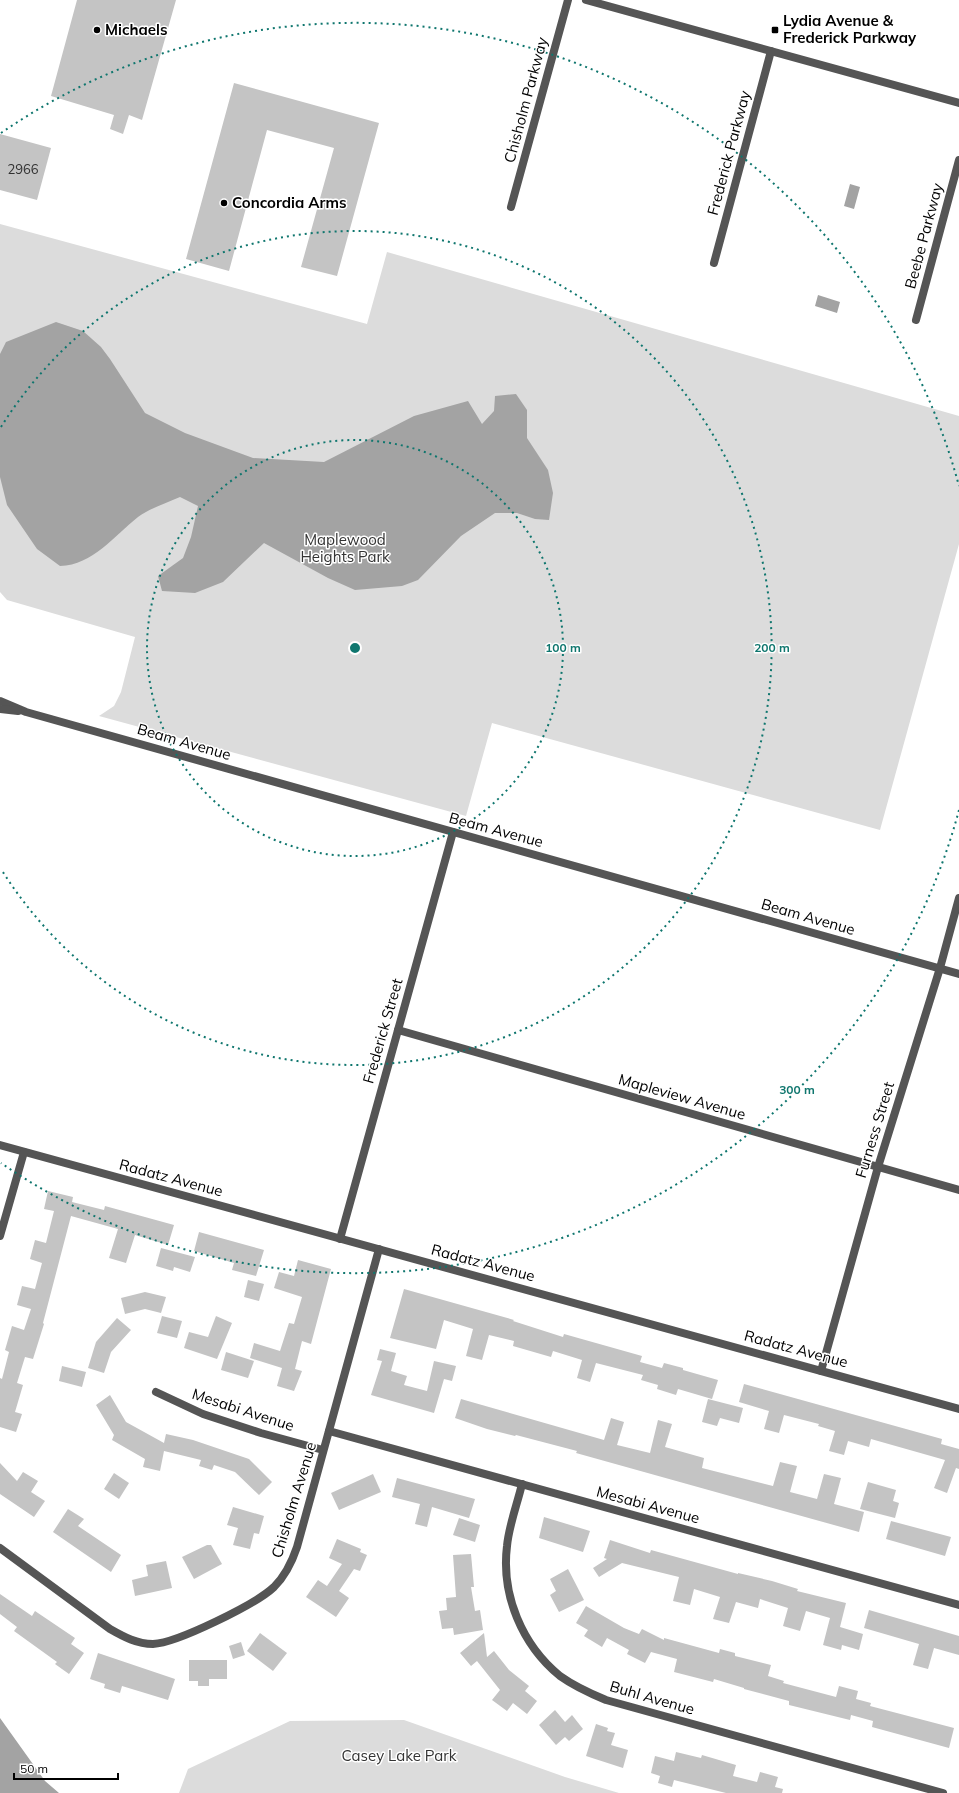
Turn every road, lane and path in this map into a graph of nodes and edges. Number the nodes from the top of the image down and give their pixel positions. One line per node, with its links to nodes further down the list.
1 (568, 0): 6 (street, Chisholm Parkway)
2 (586, 0): 3 (street)
3 (771, 51): 4 (street); 7 (street, Frederick Parkway)
4 (959, 104)
5 (959, 160): 8 (street, Beebe Parkway)
6 (512, 207)
7 (714, 263)
8 (916, 320)
9 (0, 701): 11 (street, Beam Avenue)
10 (0, 709): 11 (street, Beam Avenue)
11 (26, 712): 12 (street, Beam Avenue)
12 (454, 832): 14 (street, Beam Avenue); 16 (street, Frederick Street)
13 (959, 898): 14 (street, Furness Street)
14 (940, 968): 15 (street, Beam Avenue); 19 (street, Furness Street)
15 (959, 974)
16 (398, 1030): 19 (street, Mapleview Avenue); 22 (street, Frederick Street)
17 (0, 1145): 18 (street, Radatz Avenue)
18 (24, 1152): 21 (street); 22 (street, Radatz Avenue)
19 (878, 1167): 20 (street, Mapleview Avenue); 24 (street, Furness Street)
20 (959, 1190)
21 (0, 1236)
22 (340, 1239): 23 (street, Radatz Avenue)
23 (379, 1249): 24 (street, Radatz Avenue); 27 (street, Chisholm Avenue)
24 (821, 1371): 26 (street, Radatz Avenue)
25 (156, 1392): 28 (street, Mesabi Avenue)
26 (959, 1409)
27 (329, 1431): 28 (street, Chisholm Avenue); 29 (street, Mesabi Avenue)
28 (324, 1450): 30 (street, Chisholm Avenue)
29 (522, 1484): 31 (street, Mesabi Avenue); 32 (street, Buhl Avenue)
30 (0, 1548)
31 (959, 1606)
32 (943, 1793)

